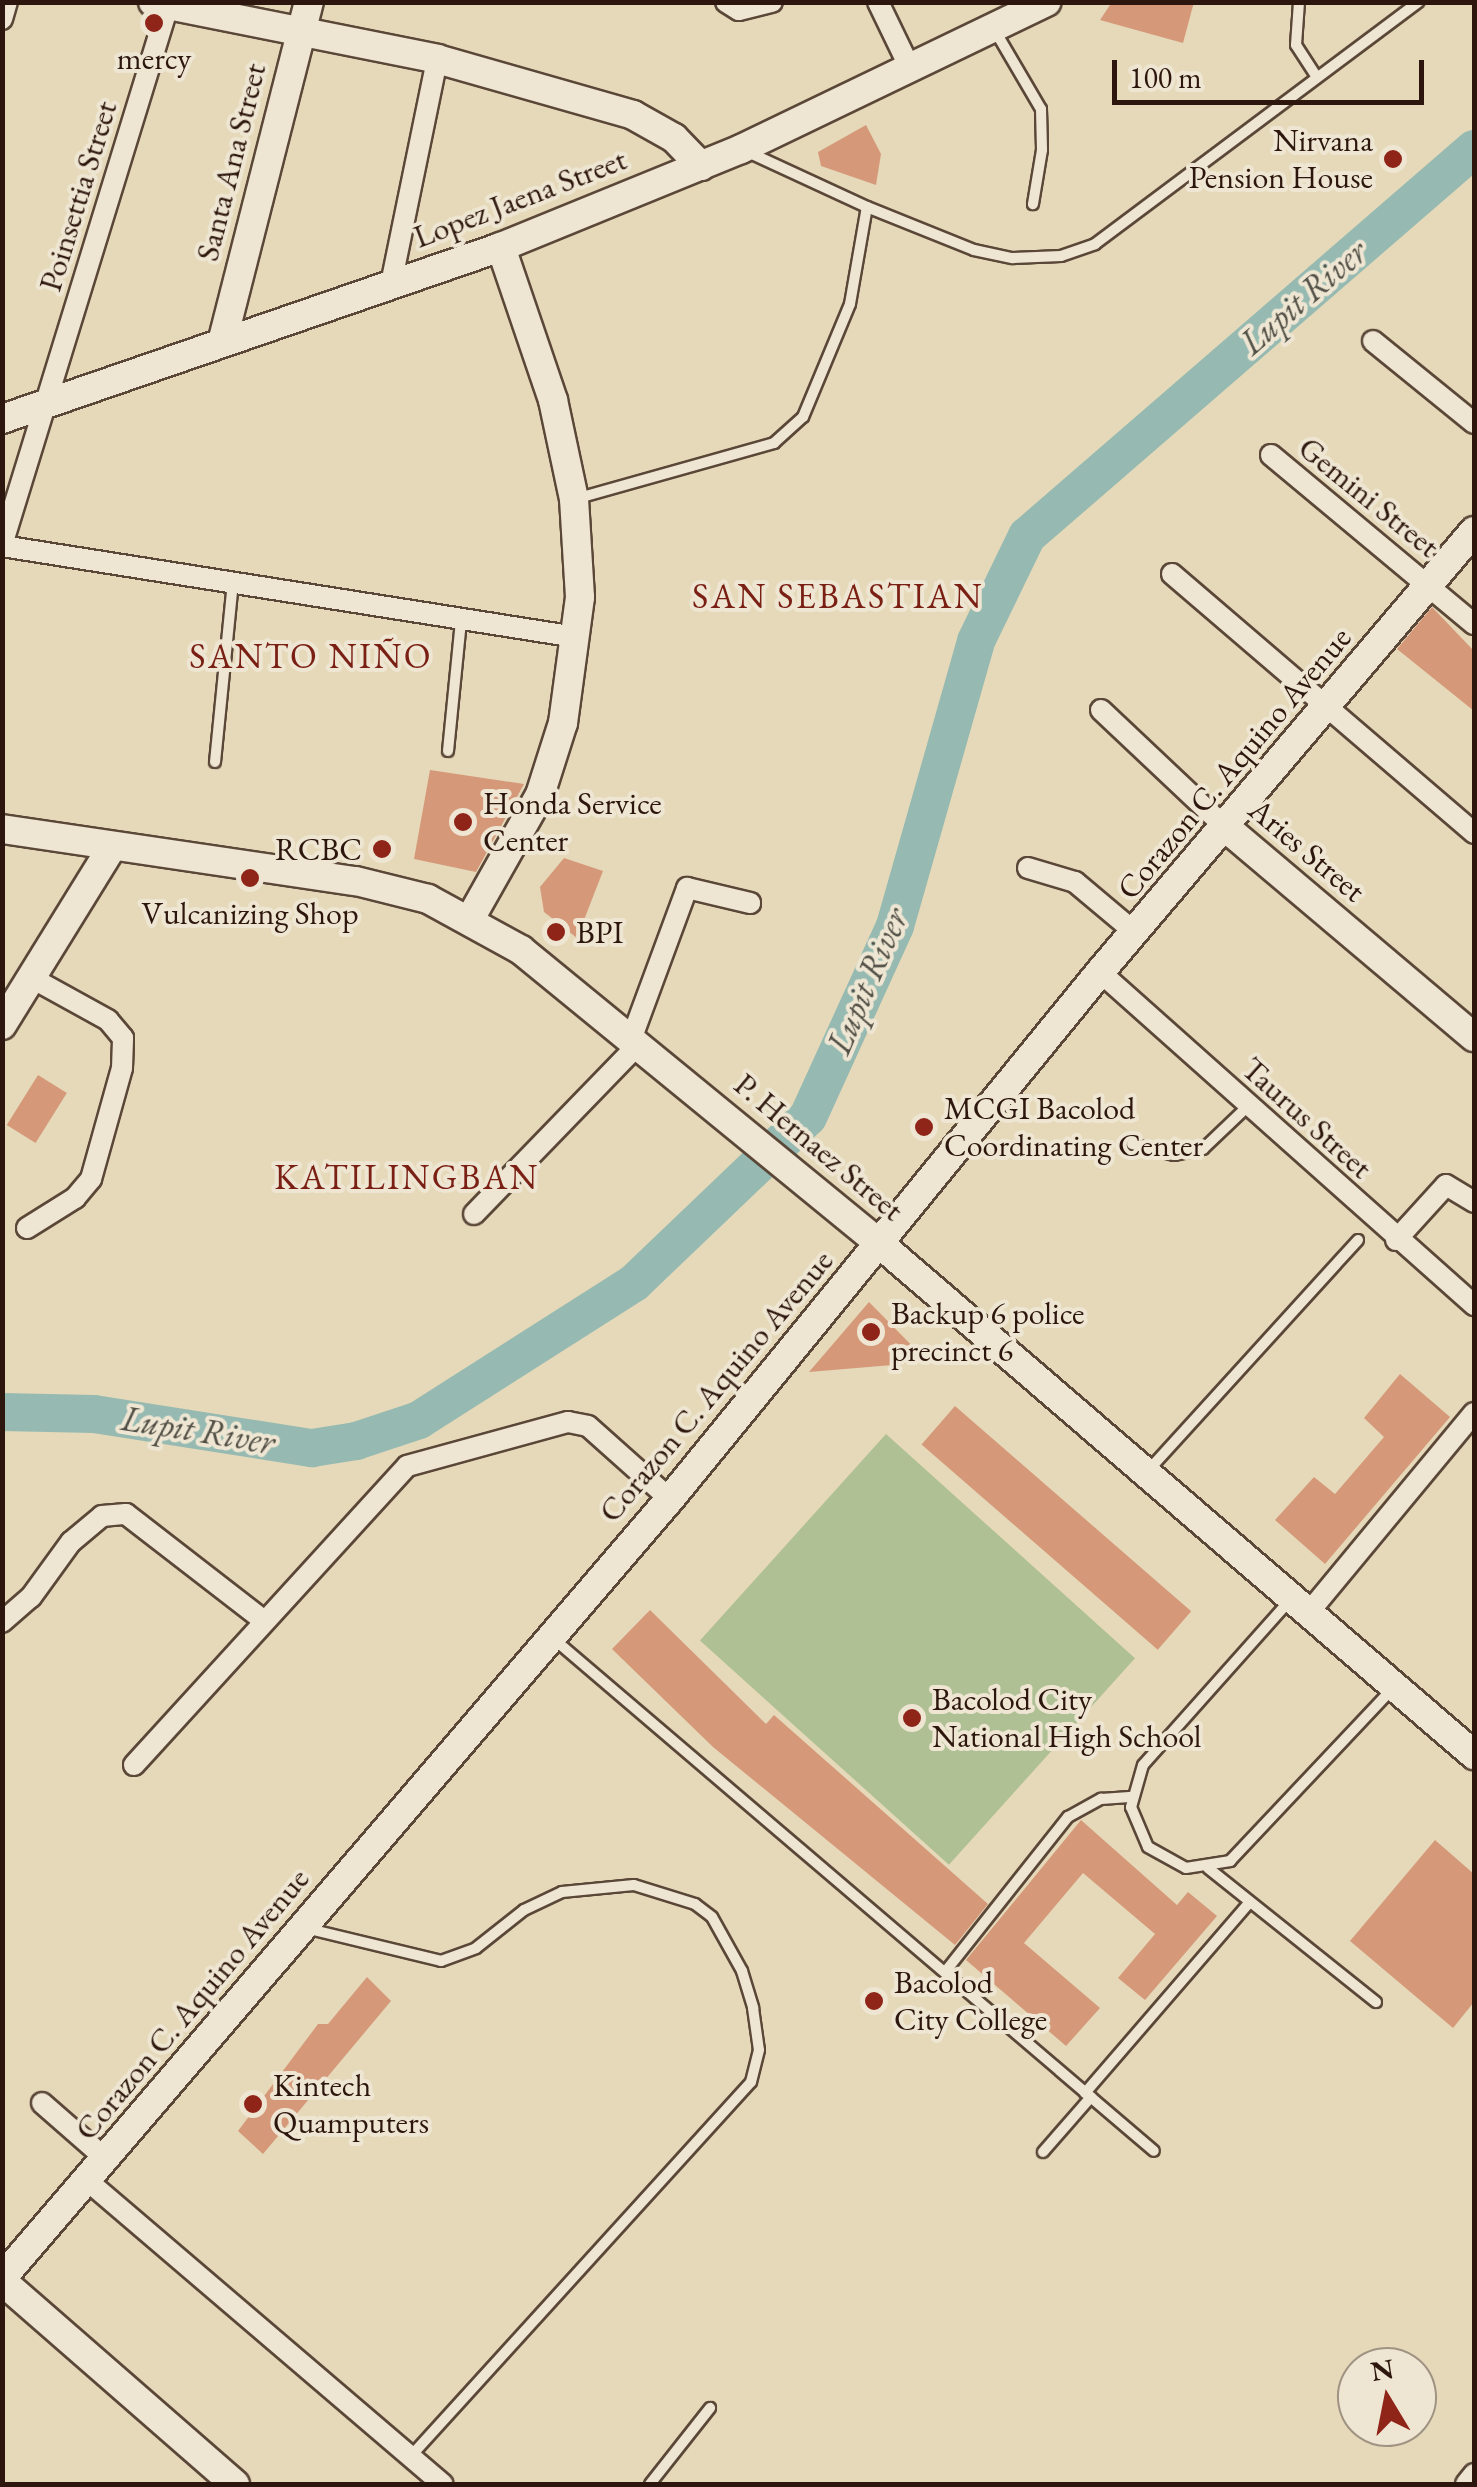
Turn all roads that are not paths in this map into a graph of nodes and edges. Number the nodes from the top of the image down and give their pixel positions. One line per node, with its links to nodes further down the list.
1 (8, 2): 10 (street)
2 (308, 2): 12 (street, Santa Ana Street)
3 (726, 2): 4 (street)
4 (772, 2)
5 (878, 2): 14 (street)
6 (1046, 2): 11 (street, Lopez Jaena Street)
7 (1299, 2): 15 (lane)
8 (1419, 2): 15 (lane)
9 (160, 4): 12 (street); 24 (street, Poinsettia Street)
10 (2, 19)
11 (994, 28): 14 (street, Lopez Jaena Street); 18 (lane)
12 (300, 31): 13 (street); 22 (street, Santa Ana Street)
13 (437, 59): 17 (street); 21 (street)
14 (909, 66): 16 (street, Lopez Jaena Street)
15 (1316, 77): 19 (lane)
16 (740, 149): 17 (street, Lopez Jaena Street); 19 (lane)
17 (700, 166): 20 (street, Lopez Jaena Street)
18 (1032, 204)
19 (867, 206): 28 (lane)
20 (502, 247): 21 (street, Lopez Jaena Street); 28 (street)
21 (390, 284): 22 (street, Lopez Jaena Street)
22 (223, 339): 24 (street, Lopez Jaena Street)
23 (1373, 340): 26 (street)
24 (48, 405): 25 (street, Lopez Jaena Street); 30 (street, Poinsettia Street)
25 (2, 419)
26 (1474, 423)
27 (1271, 455): 33 (street, Gemini Street)
28 (574, 499): 36 (street)
29 (1474, 532): 33 (street, Corazon C. Aquino Avenue)
30 (2, 546): 32 (street)
31 (1172, 574): 37 (street)
32 (233, 583): 34 (street); 40 (lane)
33 (1428, 584): 35 (street, Gemini Street); 37 (street, Corazon C. Aquino Avenue)
34 (461, 620): 36 (street); 39 (lane)
35 (1474, 624)
36 (576, 638): 47 (street)
37 (1327, 708): 41 (street, Corazon C. Aquino Avenue); 43 (street)
38 (1100, 710): 41 (street, Aries Street)
39 (448, 751)
40 (215, 762)
41 (1224, 826): 48 (street, Corazon C. Aquino Avenue); 52 (street, Aries Street)
42 (2, 829): 44 (street, P. Hernaez Street)
43 (1474, 833)
44 (112, 848): 47 (street, P. Hernaez Street); 50 (street)
45 (1028, 868): 48 (street)
46 (750, 903): 53 (street)
47 (470, 919): 53 (street, P. Hernaez Street)
48 (1137, 934): 49 (street, Corazon C. Aquino Avenue)
49 (1100, 972): 54 (street, Taurus Street); 61 (street, Corazon C. Aquino Avenue)
50 (32, 978): 51 (street); 58 (street)
51 (2, 1024)
52 (1474, 1037)
53 (636, 1040): 57 (street); 61 (street, P. Hernaez Street)
54 (1249, 1105): 55 (lane); 60 (street, Taurus Street)
55 (1132, 1144)
56 (1474, 1202): 60 (street)
57 (474, 1214)
58 (27, 1228)
59 (1358, 1240): 64 (lane)
60 (1396, 1240): 62 (street, Taurus Street)
61 (880, 1244): 64 (street, P. Hernaez Street); 65 (street, Corazon C. Aquino Avenue)
62 (1474, 1305)
63 (1474, 1413): 66 (street)
64 (1146, 1474): 66 (street, P. Hernaez Street)
65 (670, 1500): 67 (street); 69 (street, Corazon C. Aquino Avenue)
66 (1300, 1604): 70 (street, P. Hernaez Street); 73 (lane)
67 (264, 1620): 68 (street); 72 (street)
68 (2, 1622)
69 (550, 1636): 76 (street, Corazon C. Aquino Avenue); 77 (lane)
70 (1395, 1686): 71 (street, P. Hernaez Street); 74 (lane)
71 (1474, 1755)
72 (134, 1765)
73 (1132, 1797): 74 (lane); 77 (lane)
74 (1208, 1868): 75 (lane)
75 (1250, 1902): 78 (lane); 79 (lane)
76 (301, 1928): 83 (street, Corazon C. Aquino Avenue); 87 (lane)
77 (945, 1972): 79 (lane)
78 (1376, 2002)
79 (1088, 2094): 81 (lane); 82 (lane)
80 (42, 2103): 83 (street)
81 (1154, 2151)
82 (1043, 2152)
83 (108, 2160): 84 (street, Corazon C. Aquino Avenue)
84 (89, 2182): 85 (street, Corazon C. Aquino Avenue); 87 (street)
85 (2, 2279): 89 (street)
86 (710, 2408): 91 (lane)
87 (409, 2458): 90 (street)
88 (1474, 2474): 92 (street)
89 (235, 2484)
90 (443, 2484)
91 (650, 2484)
92 (1466, 2484)

